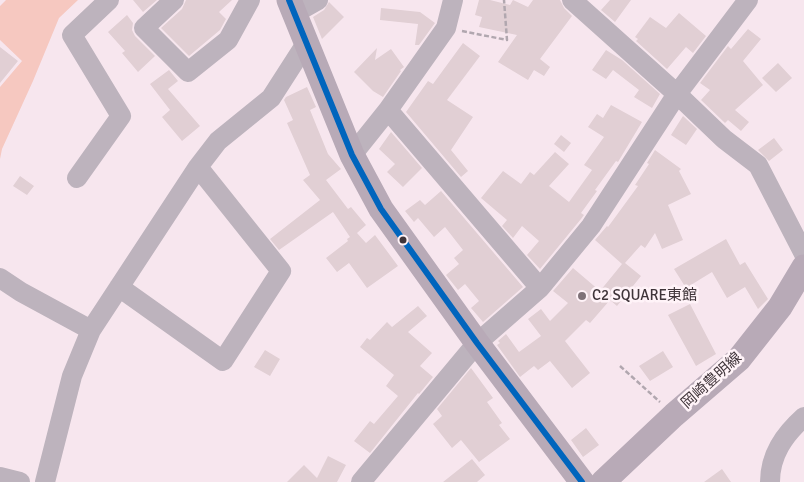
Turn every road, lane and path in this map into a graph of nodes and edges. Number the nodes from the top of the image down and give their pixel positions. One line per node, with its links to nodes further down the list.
1 (109, 0): 16 (street)
2 (174, 0): 3 (street)
3 (250, 0)
4 (318, 0): 9 (street)
5 (452, 0): 10 (street)
6 (504, 0): 10 (path)
7 (572, 0): 12 (street)
8 (748, 0): 12 (street)
9 (292, 6): 11 (main road)
10 (446, 28): 13 (street)
11 (307, 42): 14 (main road); 15 (street)
12 (677, 94): 17 (street); 21 (street)
13 (388, 110): 14 (street); 21 (street)
14 (352, 155): 23 (main road)
15 (198, 167): 20 (street); 20 (street)
16 (77, 178)
17 (804, 254)
18 (804, 266): 25 (main road, 岡崎豊明線)
19 (0, 278): 22 (street)
20 (119, 287): 22 (street)
21 (540, 288): 23 (street)
22 (91, 330): 29 (street)
23 (477, 342): 30 (street); 31 (main road)
24 (620, 366): 25 (path)
25 (674, 415): 32 (main road, 岡崎豊明線)
26 (804, 417): 33 (street)
27 (0, 477): 28 (street)
28 (20, 482)
29 (45, 482)
30 (361, 482)
31 (582, 482)
32 (603, 482)
33 (770, 482)

